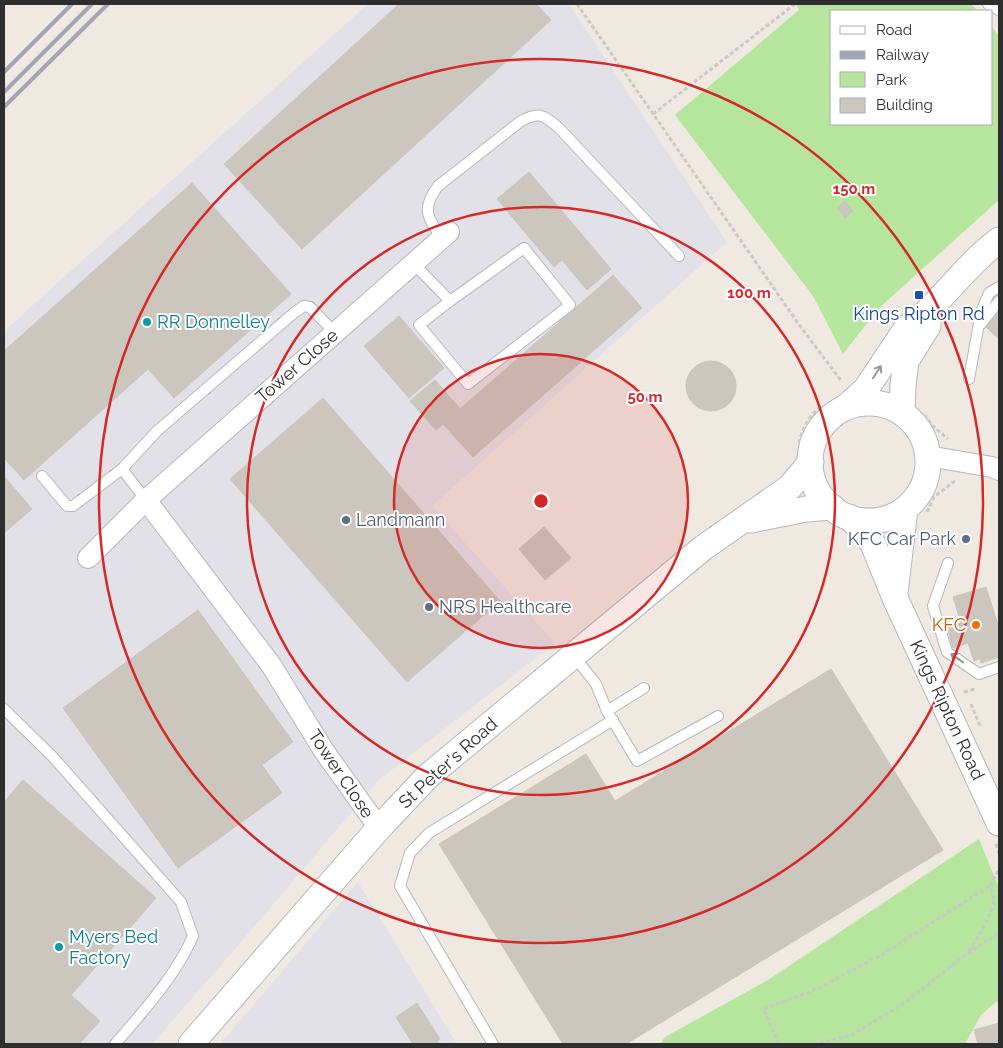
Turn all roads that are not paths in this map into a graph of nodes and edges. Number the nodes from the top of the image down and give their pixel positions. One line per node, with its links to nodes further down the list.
1 (988, 4): 2 (lane)
2 (999, 10)
3 (445, 235): 5 (lane); 6 (street, Tower Close)
4 (999, 240): 10 (street)
5 (679, 256)
6 (414, 263): 8 (lane); 12 (street, Tower Close)
7 (999, 287): 11 (lane)
8 (450, 301): 8 (lane)
9 (999, 301): 11 (lane)
10 (928, 312): 14 (street, one-way to 10); 15 (street)
11 (979, 326): 13 (lane)
12 (335, 333): 18 (lane); 21 (street, Tower Close)
13 (969, 379)
14 (839, 398): 15 (street); 16 (street)
15 (913, 414): 17 (street)
16 (805, 455): 23 (street); 24 (street, St Peter's Road)
17 (928, 456): 19 (street); 22 (street)
18 (122, 469): 20 (lane); 21 (lane)
19 (999, 470)
20 (42, 476)
21 (146, 500): 25 (street, Tower Close); 36 (street, Tower Close)
22 (905, 509): 23 (street); 27 (street)
23 (840, 512): 24 (street); 27 (street, Kings Ripton Road)
24 (742, 522): 28 (street, St Peter's Road)
25 (88, 558)
26 (948, 564): 29 (lane, one-way to 26)
27 (894, 598): 35 (street, Kings Ripton Road)
28 (573, 655): 32 (lane); 36 (street, St Peter's Road)
29 (999, 667)
30 (644, 688): 32 (lane)
31 (4, 709): 37 (lane)
32 (607, 710): 34 (lane)
33 (718, 716): 34 (lane)
34 (612, 720): 39 (lane)
35 (999, 823)
36 (379, 828): 38 (street, St Peter's Road)
37 (115, 1044)
38 (191, 1044)
39 (492, 1044)

